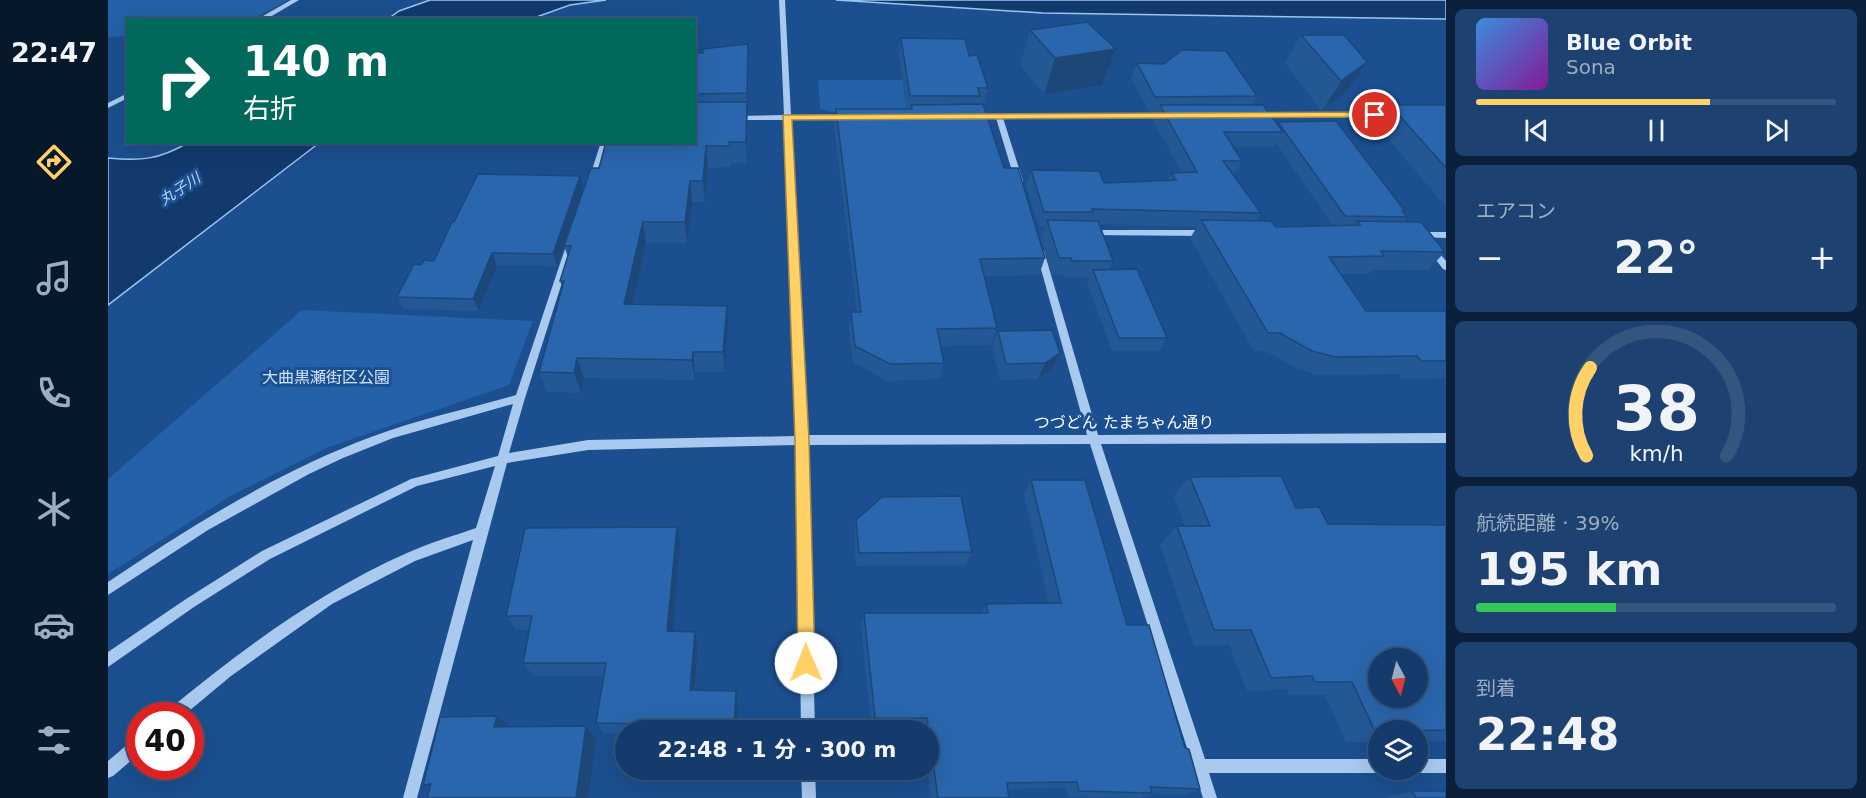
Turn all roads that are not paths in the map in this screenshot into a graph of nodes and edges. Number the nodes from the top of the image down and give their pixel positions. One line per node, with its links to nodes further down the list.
1 (296, 0): 3 (street)
2 (782, 0): 11 (street)
3 (263, 18)
4 (126, 96): 5 (street)
5 (108, 106)
6 (1175, 115): 10 (street)
7 (1246, 115): 8 (street)
8 (1399, 115)
9 (964, 116): 10 (street)
10 (999, 116): 16 (street)
11 (787, 117): 12 (street); 13 (street); 28 (street)
12 (858, 117)
13 (729, 118)
14 (604, 144): 15 (street)
15 (590, 188)
16 (1022, 190)
17 (1081, 232): 19 (street)
18 (575, 233): 25 (street)
19 (1210, 233)
20 (1409, 235): 21 (street)
21 (1421, 235): 22 (street); 24 (street)
22 (1446, 235)
23 (1038, 244): 27 (street)
24 (1446, 267)
25 (520, 398): 29 (street); 31 (street)
26 (1446, 438): 27 (street, つづどん たまちゃん通り)
27 (1094, 439): 28 (street, つづどん たまちゃん通り); 36 (street)
28 (802, 440): 29 (street, つづどん たまちゃん通り); 34 (street)
29 (503, 459): 30 (street); 32 (street, つづどん たまちゃん通り)
30 (481, 532): 33 (street); 42 (street)
31 (108, 590)
32 (108, 660)
33 (188, 702)
34 (808, 720)
35 (126, 755): 40 (street)
36 (1200, 766): 37 (street); 44 (street)
37 (1368, 766)
38 (1428, 766): 39 (street)
39 (1446, 766)
40 (108, 771)
41 (808, 780): 43 (street)
42 (410, 798)
43 (809, 798)
44 (1210, 798)

